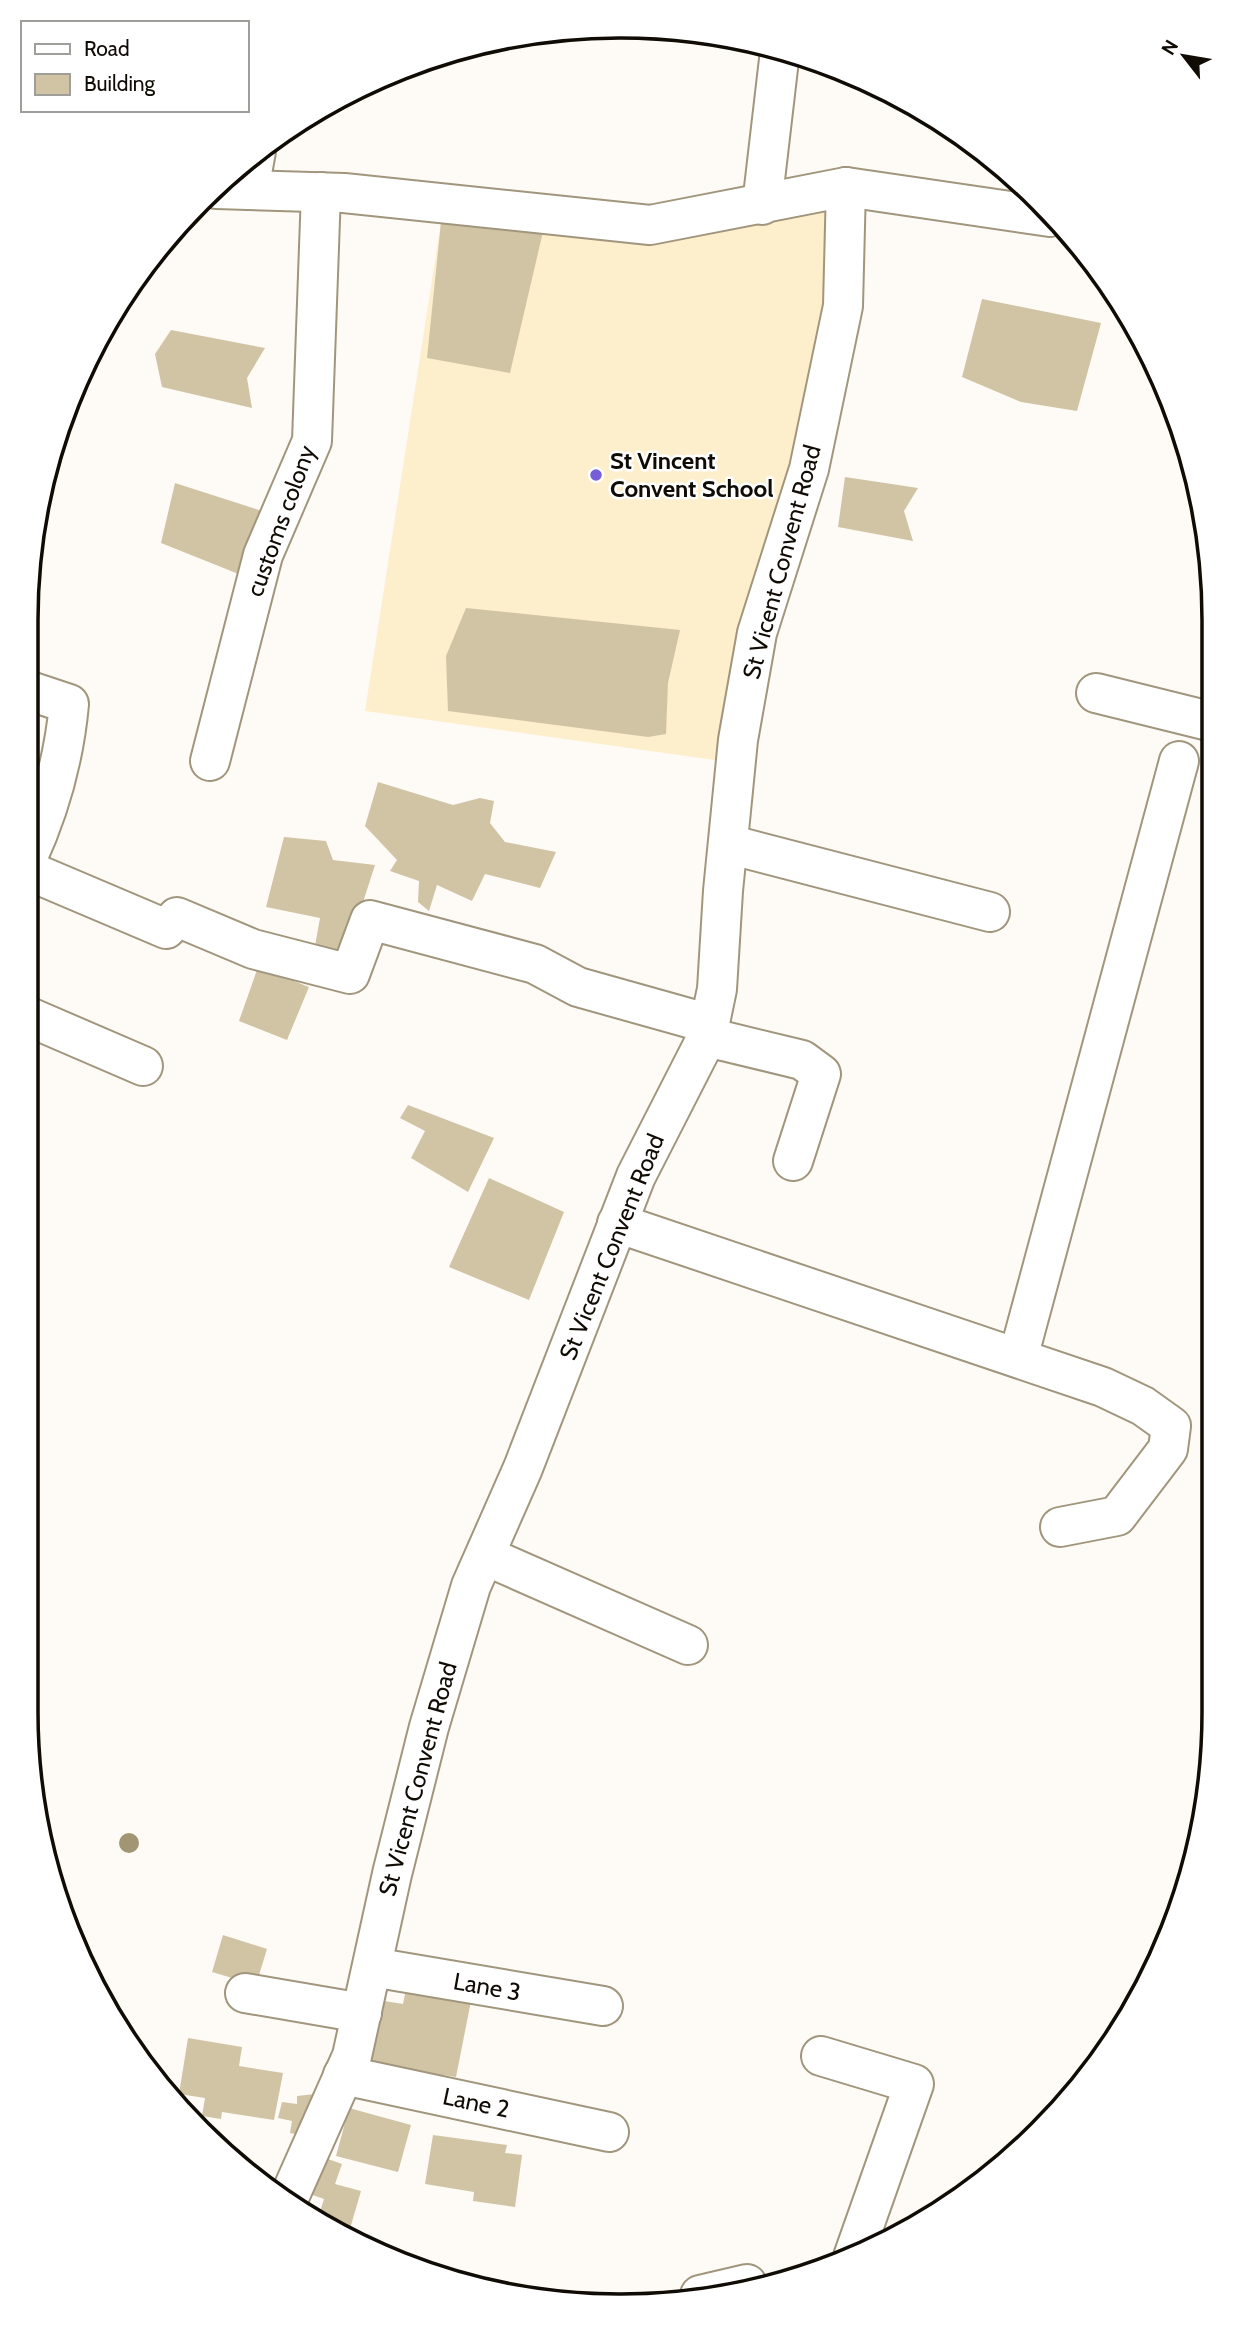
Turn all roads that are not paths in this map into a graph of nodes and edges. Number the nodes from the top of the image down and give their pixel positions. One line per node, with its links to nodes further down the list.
1 (779, 60): 5 (street)
2 (846, 187): 5 (street); 6 (street); 13 (street, St Vicent Convent Road)
3 (232, 189): 4 (street)
4 (321, 192): 5 (street); 10 (street, customs colony)
5 (762, 205)
6 (1037, 215)
7 (1096, 692): 9 (street)
8 (38, 694): 12 (street)
9 (1202, 719)
10 (210, 761)
11 (1179, 761): 21 (street)
12 (38, 835)
13 (728, 844): 15 (street); 17 (street, St Vicent Convent Road)
14 (38, 875): 17 (street)
15 (990, 912)
16 (38, 1021): 18 (street)
17 (708, 1030): 19 (street); 20 (street, St Vicent Convent Road)
18 (143, 1066)
19 (793, 1161)
20 (617, 1223): 21 (street); 23 (street, St Vicent Convent Road)
21 (1018, 1358): 22 (street)
22 (1060, 1527)
23 (486, 1556): 24 (street); 25 (street, St Vicent Convent Road)
24 (688, 1646)
25 (372, 1967): 27 (street, Lane 3); 28 (street, St Vicent Convent Road)
26 (245, 1993): 28 (street)
27 (603, 2006)
28 (362, 2013): 30 (street, St Vicent Convent Road)
29 (821, 2056): 33 (street)
30 (343, 2075): 31 (street, Lane 2); 32 (street, St Vicent Convent Road)
31 (609, 2132)
32 (292, 2191)
33 (858, 2242)

